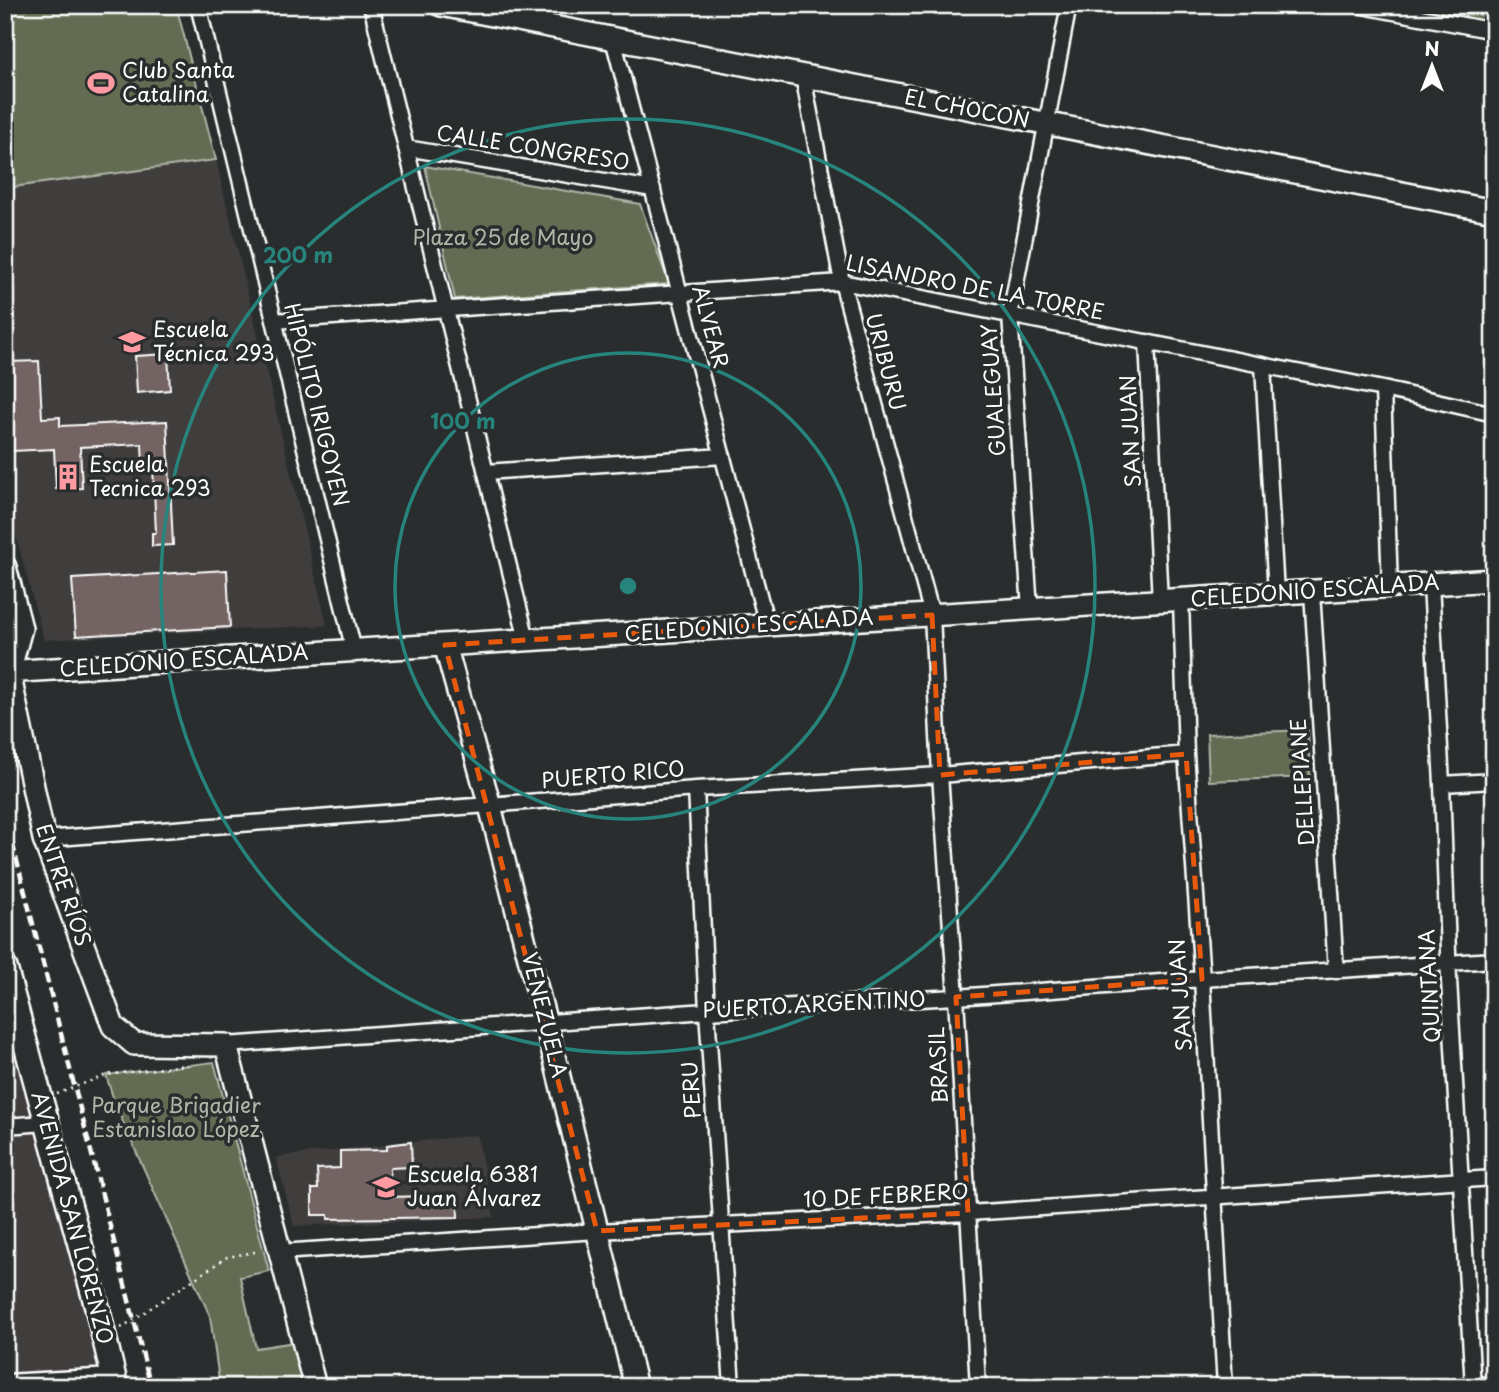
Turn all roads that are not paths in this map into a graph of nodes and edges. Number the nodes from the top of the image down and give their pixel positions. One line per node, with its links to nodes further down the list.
1 (198, 5): 18 (street, HIPÓLITO IRIGOYEN)
2 (370, 5): 11 (street)
3 (441, 5): 6 (street, EL CHOCON)
4 (1069, 5): 10 (street, GUALEGUAY)
5 (1357, 5): 7 (street)
6 (543, 15): 8 (street, EL CHOCON)
7 (1494, 31)
8 (613, 39): 9 (street, EL CHOCON); 12 (street, ALVEAR)
9 (803, 76): 10 (street, EL CHOCON); 14 (street, URIBURU)
10 (1046, 124): 13 (street, EL CHOCON); 17 (street, GUALEGUAY)
11 (406, 148): 12 (street, CALLE CONGRESO); 16 (street)
12 (653, 189): 15 (street, ALVEAR)
13 (1494, 211)
14 (842, 282): 15 (street, LISANDRO DE LA TORRE); 17 (street, LISANDRO DE LA TORRE); 34 (street, URIBURU)
15 (680, 293): 16 (street, LISANDRO DE LA TORRE); 23 (street, ALVEAR)
16 (446, 309): 18 (street, LISANDRO DE LA TORRE); 24 (street)
17 (1010, 315): 19 (street, LISANDRO DE LA TORRE); 33 (street, GUALEGUAY)
18 (274, 321): 38 (street, HIPÓLITO IRIGOYEN)
19 (1147, 342): 20 (street, LISANDRO DE LA TORRE); 32 (street, SAN JUAN)
20 (1263, 365): 21 (street, LISANDRO DE LA TORRE); 30 (street)
21 (1383, 389): 22 (street, LISANDRO DE LA TORRE); 28 (street)
22 (1494, 414)
23 (723, 456): 24 (street); 35 (street, ALVEAR)
24 (486, 472): 36 (street)
25 (5, 567): 39 (street, ENTRE RÍOS)
26 (1494, 580): 27 (street, CELEDONIO ESCALADA)
27 (1431, 584): 28 (street, CELEDONIO ESCALADA); 43 (street, QUINTANA)
28 (1390, 587): 29 (street, CELEDONIO ESCALADA)
29 (1312, 592): 30 (street, CELEDONIO ESCALADA); 50 (street, DELLEPIANE)
30 (1276, 594): 31 (street, CELEDONIO ESCALADA)
31 (1181, 600): 32 (street, CELEDONIO ESCALADA); 40 (street, SAN JUAN)
32 (1160, 601): 33 (street, CELEDONIO ESCALADA)
33 (1030, 609): 34 (street, CELEDONIO ESCALADA)
34 (932, 615): 35 (street, CELEDONIO ESCALADA); 41 (street, BRASIL)
35 (767, 625): 36 (street, CELEDONIO ESCALADA)
36 (527, 640): 37 (street, CELEDONIO ESCALADA)
37 (445, 645): 38 (street, CELEDONIO ESCALADA); 45 (street, VENEZUELA)
38 (354, 651): 39 (street, CELEDONIO ESCALADA)
39 (7, 669): 46 (street, ENTRE RÍOS)
40 (1186, 754): 41 (street, PUERTO RICO); 51 (street, SAN JUAN)
41 (940, 775): 44 (street, PUERTO RICO); 52 (street, BRASIL)
42 (1494, 781): 43 (street)
43 (1442, 784): 48 (street, QUINTANA)
44 (696, 789): 45 (street, PUERTO RICO); 53 (street, PERU)
45 (490, 806): 46 (street, PUERTO RICO); 54 (street, VENEZUELA)
46 (44, 839): 55 (street, ENTRE RÍOS)
47 (1494, 960): 48 (street, PUERTO ARGENTINO)
48 (1450, 964): 50 (street, PUERTO ARGENTINO); 60 (street, QUINTANA)
49 (5, 968): 57 (main road, AVENIDA SAN LORENZO)
50 (1336, 971): 51 (street, PUERTO ARGENTINO)
51 (1202, 979): 52 (street, PUERTO ARGENTINO); 61 (street, SAN JUAN)
52 (956, 997): 53 (street, PUERTO ARGENTINO); 62 (street, BRASIL)
53 (707, 1011): 54 (street, PUERTO ARGENTINO); 63 (street, PERU)
54 (546, 1024): 56 (street, PUERTO ARGENTINO); 64 (street, VENEZUELA)
55 (134, 1044): 56 (street, PUERTO ARGENTINO)
56 (226, 1045): 65 (street)
57 (43, 1112): 58 (street); 66 (main road, AVENIDA SAN LORENZO)
58 (5, 1126)
59 (1494, 1178): 60 (street, 10 DE FEBRERO)
60 (1461, 1180): 61 (street, 10 DE FEBRERO); 69 (street, QUINTANA)
61 (1215, 1196): 62 (street, 10 DE FEBRERO); 74 (street, SAN JUAN)
62 (968, 1213): 63 (street, 10 DE FEBRERO); 73 (street, BRASIL)
63 (722, 1225): 64 (street, 10 DE FEBRERO); 72 (street, PERU)
64 (597, 1231): 65 (street, 10 DE FEBRERO); 71 (street, VENEZUELA)
65 (280, 1252): 70 (street)
66 (115, 1381): 67 (street)
67 (5, 1382)
68 (1494, 1384): 69 (street)
69 (1473, 1386): 75 (street)
70 (315, 1387)
71 (636, 1387)
72 (733, 1387)
73 (978, 1387)
74 (1225, 1387)
75 (1451, 1387)

